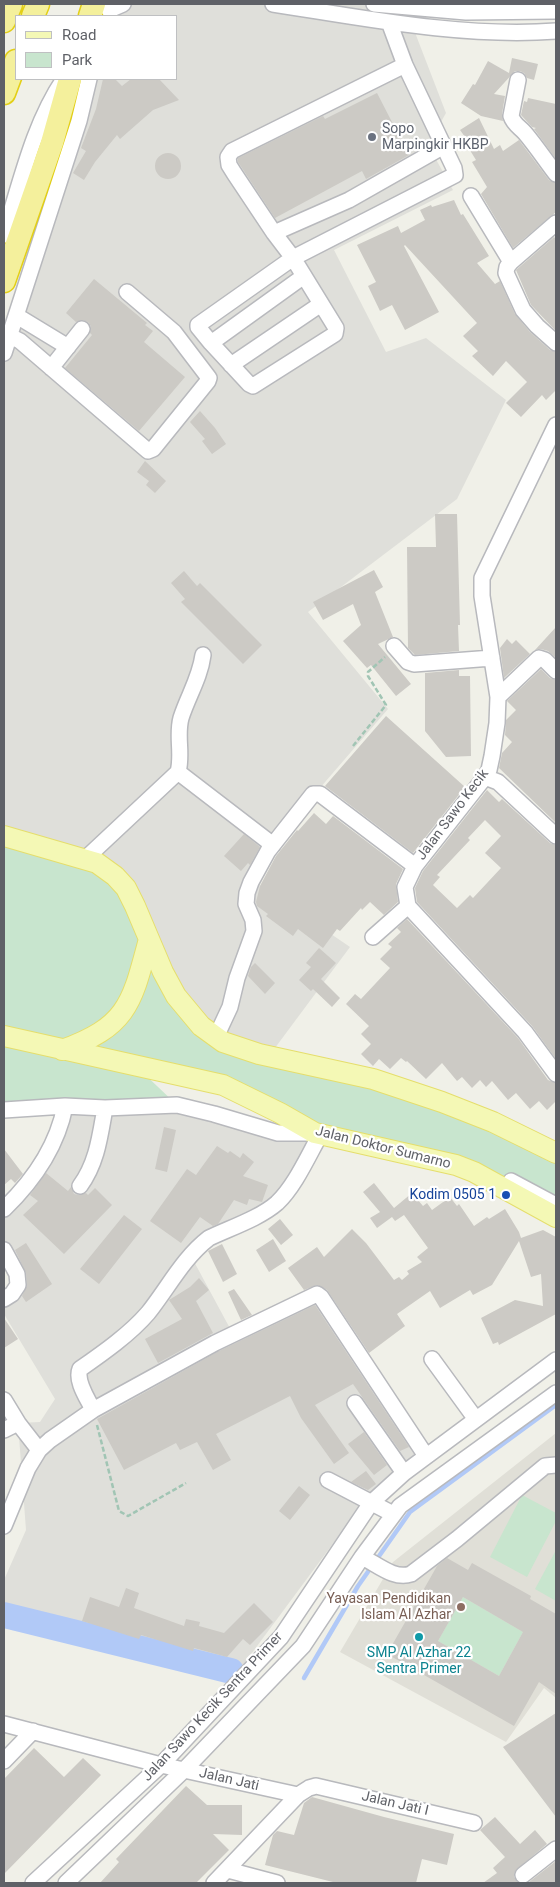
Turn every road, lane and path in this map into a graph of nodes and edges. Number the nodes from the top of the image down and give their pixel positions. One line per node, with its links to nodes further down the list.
1 (11, 4): 7 (highway)
2 (123, 4): 5 (street)
3 (273, 4): 8 (street)
4 (374, 4): 6 (street)
5 (102, 10)
6 (556, 12)
7 (4, 21)
8 (389, 22): 9 (street); 11 (street)
9 (556, 31)
10 (15, 63): 16 (highway)
11 (404, 65): 17 (street); 21 (street)
12 (63, 80): 22 (street)
13 (70, 80): 26 (highway)
14 (90, 80): 29 (street)
15 (518, 80): 18 (street)
16 (4, 93)
17 (444, 146): 21 (street); 23 (street)
18 (556, 174)
19 (471, 196): 24 (street)
20 (556, 223): 24 (street)
21 (274, 233): 23 (street)
22 (4, 234)
23 (293, 258): 25 (street); 32 (street)
24 (511, 262): 33 (street)
25 (304, 276): 28 (street); 32 (street)
26 (4, 281)
27 (127, 292): 37 (street)
28 (321, 304): 36 (street); 36 (street)
29 (17, 316): 31 (street); 34 (street)
30 (82, 329): 34 (street)
31 (10, 336): 35 (street); 37 (street)
32 (211, 343): 36 (street)
33 (556, 343)
34 (68, 347): 37 (street)
35 (4, 353)
36 (231, 365)
37 (50, 368)
38 (556, 425): 41 (street, Jalan Sawo Kecik)
39 (394, 646): 41 (street); 44 (path)
40 (203, 654): 45 (street)
41 (492, 658): 43 (street, Jalan Sawo Kecik)
42 (556, 672): 43 (street)
43 (498, 697): 46 (street, Jalan Sawo Kecik)
44 (353, 746)
45 (178, 772): 49 (street); 50 (street)
46 (485, 777): 48 (street); 51 (street, Jalan Sawo Kecik)
47 (4, 836): 50 (main road)
48 (556, 836)
49 (273, 845): 51 (street); 56 (street)
50 (84, 860): 54 (main road)
51 (415, 866): 52 (street, Jalan Sawo Kecik)
52 (408, 906): 53 (street); 58 (street)
53 (373, 937)
54 (149, 939): 56 (main road); 57 (main road)
55 (4, 1036): 57 (main road, Jalan Doktor Sumarno)
56 (216, 1037): 63 (main road)
57 (53, 1048): 62 (main road, Jalan Doktor Sumarno)
58 (556, 1074)
59 (65, 1106): 60 (street); 61 (street); 67 (street)
60 (105, 1108): 62 (street); 65 (street)
61 (4, 1110)
62 (318, 1134): 64 (main road, Jalan Doktor Sumarno); 76 (street)
63 (556, 1154)
64 (474, 1172): 66 (street); 68 (main road, Jalan Doktor Sumarno)
65 (80, 1186)
66 (556, 1205)
67 (4, 1209)
68 (556, 1217)
69 (4, 1250): 70 (street)
70 (4, 1300)
71 (432, 1359): 77 (street)
72 (556, 1360): 77 (street, Jalan Sawo Kecik Sentra Primer)
73 (556, 1393): 87 (street, Jalan Sawo Kecik Sentra Primer)
74 (4, 1400): 78 (street)
75 (355, 1403): 83 (street)
76 (93, 1410): 80 (street); 81 (street); 85 (path)
77 (475, 1418): 81 (street, Jalan Sawo Kecik Sentra Primer)
78 (18, 1423): 79 (street); 80 (street)
79 (4, 1430)
80 (39, 1450): 88 (street)
81 (426, 1456): 83 (street, Jalan Sawo Kecik Sentra Primer)
82 (556, 1465): 89 (street)
83 (404, 1473): 86 (street, Jalan Sawo Kecik Sentra Primer)
84 (328, 1480): 86 (street)
85 (186, 1483)
86 (371, 1502): 87 (street); 90 (street, Jalan Sawo Kecik Sentra Primer)
87 (393, 1514): 89 (street, Jalan Sawo Kecik Sentra Primer)
88 (4, 1526)
89 (364, 1557): 91 (street, Jalan Sawo Kecik Sentra Primer)
90 (281, 1637): 91 (street); 95 (street, Jalan Sawo Kecik Sentra Primer)
91 (303, 1646): 96 (street, Jalan Sawo Kecik Sentra Primer)
92 (4, 1724): 93 (street, Jalan Jati)
93 (33, 1731): 94 (street); 95 (street, Jalan Jati)
94 (4, 1761)
95 (161, 1764): 96 (street, Jalan Jati); 102 (street, Jalan Sawo Kecik Sentra Primer)
96 (185, 1769): 97 (street, Jalan Jati); 103 (street, Jalan Sawo Kecik Sentra Primer)
97 (298, 1795): 98 (street, Jalan Jati I); 100 (street)
98 (474, 1823)
99 (556, 1849): 101 (street)
100 (228, 1870): 104 (street); 105 (street)
101 (523, 1874)
102 (37, 1882)
103 (66, 1883)
104 (214, 1883)
105 (277, 1883)

